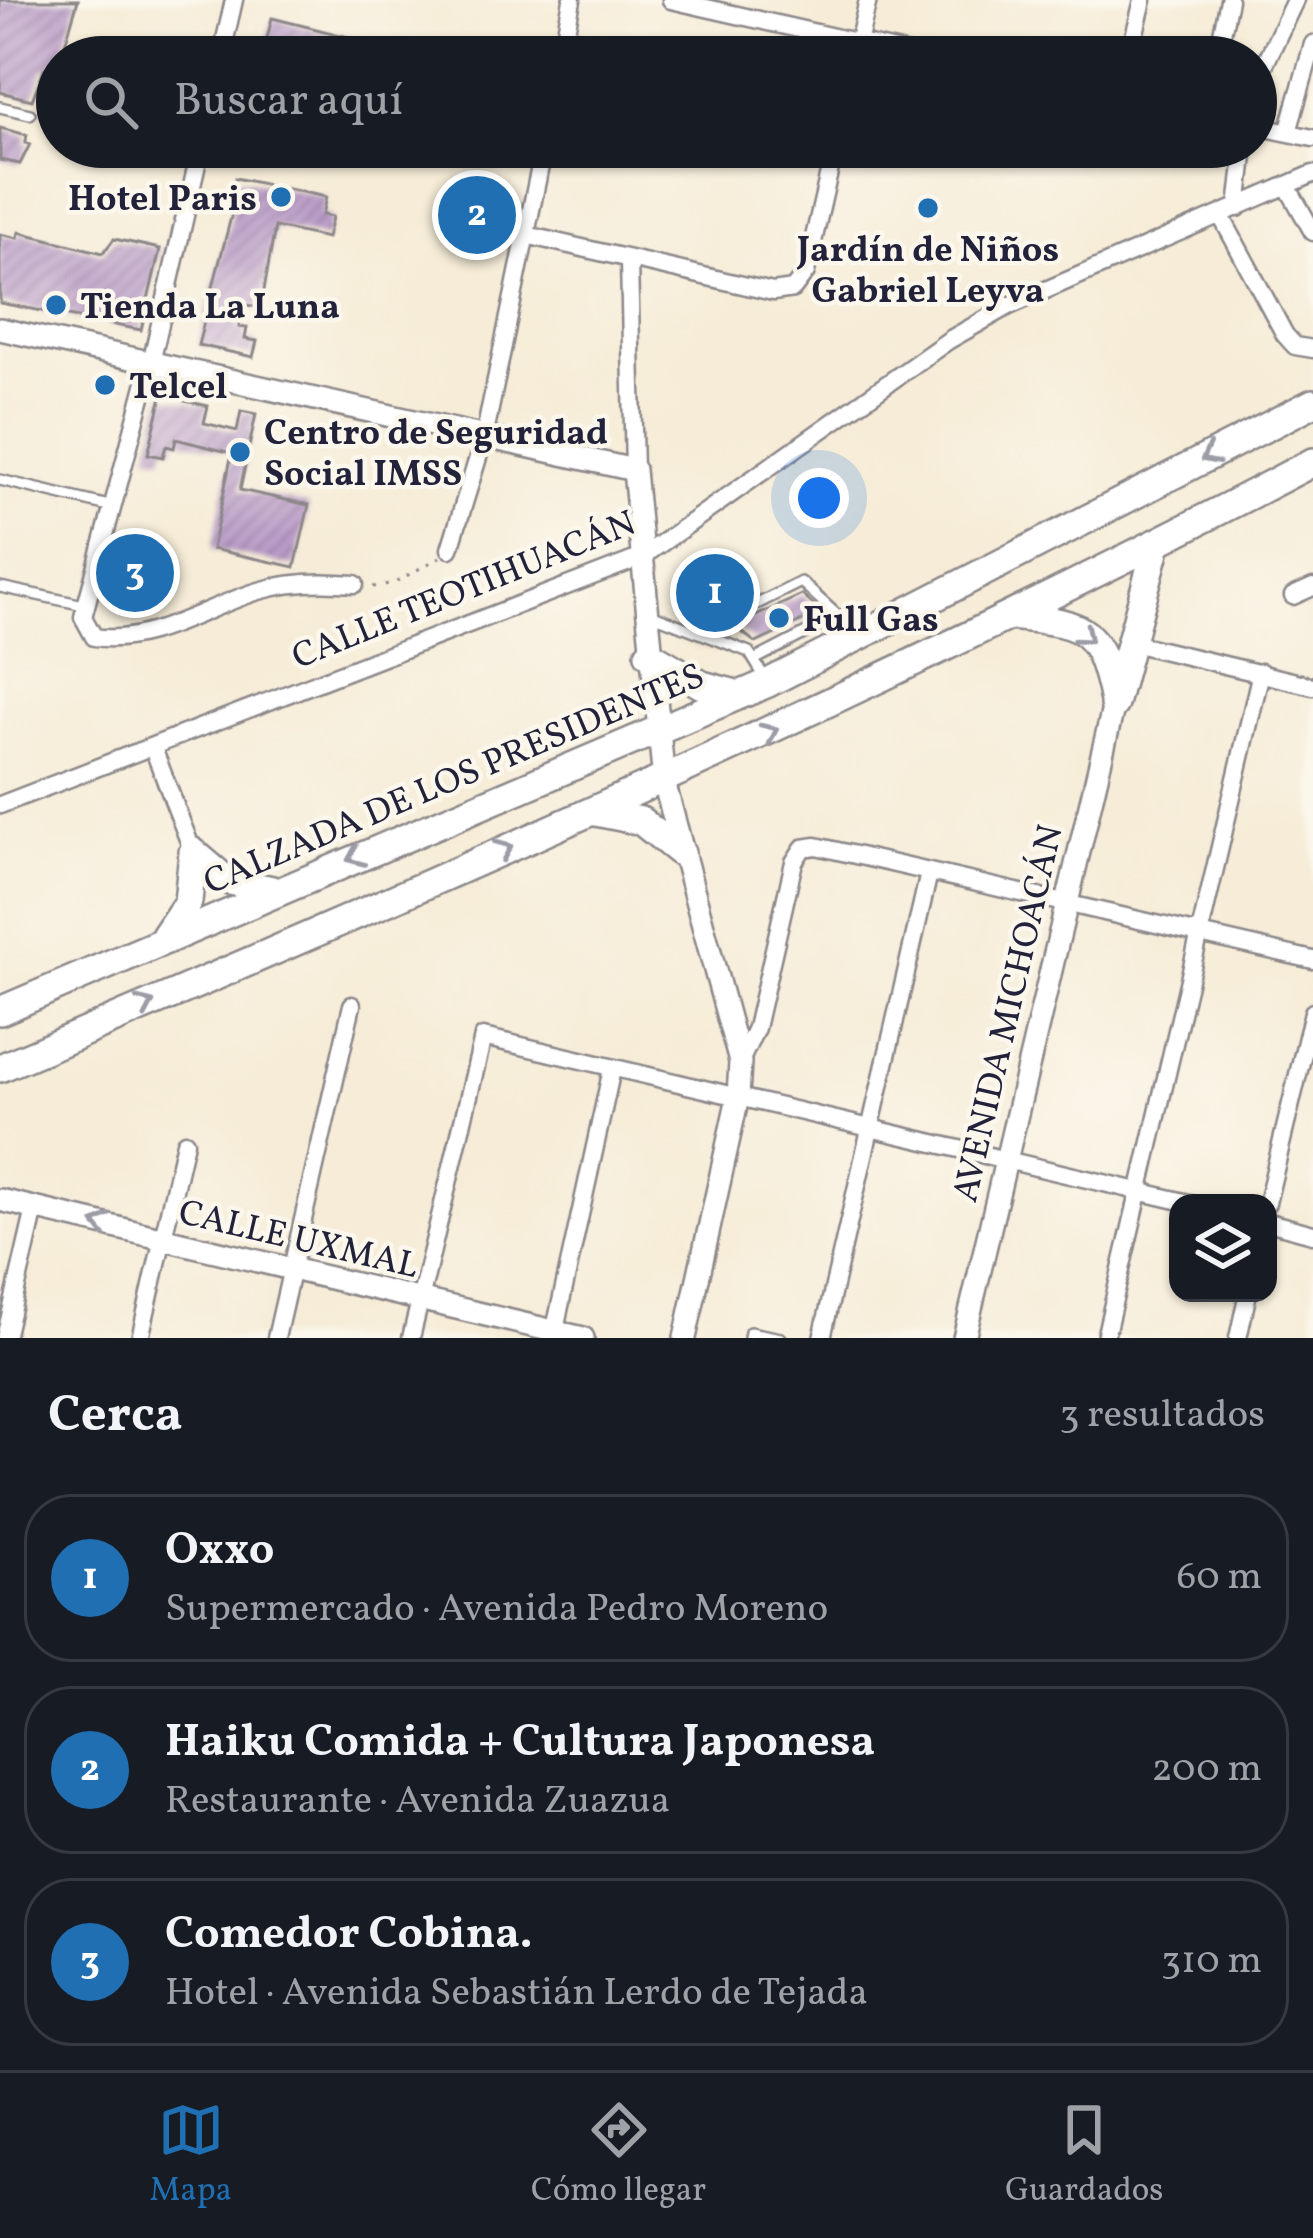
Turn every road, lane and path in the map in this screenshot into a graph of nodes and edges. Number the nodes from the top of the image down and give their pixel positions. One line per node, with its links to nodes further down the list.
1 (234, 0): 8 (street)
2 (572, 0): 9 (street)
3 (671, 0): 10 (street)
4 (868, 0): 11 (street)
5 (1143, 0): 12 (street)
6 (1229, 0): 13 (street)
7 (1295, 0): 14 (street)
8 (226, 36)
9 (565, 36)
10 (805, 36)
11 (860, 36)
12 (1134, 36)
13 (1221, 36)
14 (1277, 38)
15 (1313, 44): 19 (street)
16 (0, 107): 17 (lane)
17 (30, 114)
18 (1277, 130): 19 (street)
19 (1288, 132): 20 (street)
20 (1313, 138)
21 (196, 168): 33 (street)
22 (540, 168): 29 (street)
23 (830, 168): 30 (street)
24 (1240, 168): 27 (street)
25 (1313, 174): 26 (street, CALLE TEOTIHUACÁN)
26 (1287, 186): 27 (street, CALLE TEOTIHUACÁN); 28 (street)
27 (1230, 212): 32 (street); 42 (street, CALLE TEOTIHUACÁN)
28 (1313, 232)
29 (526, 236): 30 (street); 35 (street)
30 (629, 262): 37 (street)
31 (0, 329): 33 (street)
32 (1313, 349)
33 (152, 363): 35 (street); 39 (street)
34 (1313, 403): 52 (highway, CALZADA DE LOS PRESIDENTES, one-way to 52)
35 (484, 438): 37 (street); 41 (street)
36 (1313, 463): 40 (highway)
37 (634, 470): 42 (street)
38 (0, 480): 39 (lane)
39 (112, 507): 47 (street)
40 (1156, 544): 50 (highway); 53 (highway)
41 (450, 549): 43 (path)
42 (642, 556): 48 (street); 61 (street, CALLE TEOTIHUACÁN)
43 (355, 584): 47 (street)
44 (0, 587): 47 (lane)
45 (1313, 587): 46 (street)
46 (1293, 596)
47 (83, 611)
48 (646, 612): 51 (lane); 54 (street)
49 (841, 615): 51 (lane); 52 (lane); 55 (lane)
50 (1014, 617): 59 (highway, one-way to 59); 62 (highway, one-way to 50)
51 (703, 631): 55 (lane)
52 (861, 637): 55 (highway, CALZADA DE LOS PRESIDENTES)
53 (1132, 643): 56 (street); 59 (highway)
54 (649, 654): 58 (highway); 60 (street)
55 (762, 671): 58 (highway, CALZADA DE LOS PRESIDENTES)
56 (1261, 672): 57 (street); 70 (street)
57 (1313, 686)
58 (740, 695): 60 (highway, CALZADA DE LOS PRESIDENTES)
59 (1114, 704): 69 (street, AVENIDA MICHOACÁN)
60 (656, 729): 62 (street); 68 (highway, CALZADA DE LOS PRESIDENTES, one-way to 68)
61 (153, 748): 63 (street, CALLE TEOTIHUACÁN); 65 (street)
62 (664, 782): 64 (highway); 66 (street)
63 (0, 805)
64 (592, 812): 66 (highway); 76 (highway, one-way to 64)
65 (193, 852): 68 (highway); 71 (highway)
66 (681, 853): 77 (street)
67 (929, 873): 69 (street); 77 (street); 82 (street)
68 (276, 890): 71 (highway, CALZADA DE LOS PRESIDENTES)
69 (1064, 904): 70 (street); 84 (street, AVENIDA MICHOACÁN)
70 (1200, 936): 72 (street); 85 (street)
71 (162, 940): 74 (highway, CALZADA DE LOS PRESIDENTES)
72 (1313, 960)
73 (352, 1005): 93 (street)
74 (0, 1010)
75 (1313, 1012): 86 (street)
76 (73, 1037): 78 (highway); 80 (highway)
77 (740, 1062): 81 (street)
78 (0, 1068)
79 (612, 1069): 81 (street); 94 (street); 96 (street)
80 (0, 1090)
81 (738, 1097): 82 (street); 102 (street)
82 (868, 1129): 84 (street); 105 (street)
83 (185, 1142): 92 (street)
84 (1005, 1159): 85 (street); 106 (street, AVENIDA MICHOACÁN)
85 (1138, 1190): 87 (street); 107 (street)
86 (1269, 1194)
87 (1169, 1198)
88 (0, 1201): 89 (street, CALLE UXMAL)
89 (35, 1209): 92 (street, CALLE UXMAL, one-way to 89); 97 (street)
90 (1277, 1224): 91 (street)
91 (1313, 1234)
92 (163, 1239): 93 (street, CALLE UXMAL); 98 (street)
93 (292, 1270): 94 (street, CALLE UXMAL); 99 (street)
94 (420, 1300): 96 (street, CALLE UXMAL); 100 (street)
95 (1245, 1302): 108 (street)
96 (554, 1335): 101 (street, CALLE UXMAL)
97 (5, 1338)
98 (140, 1338)
99 (277, 1338)
100 (411, 1338)
101 (583, 1338)
102 (685, 1338)
103 (749, 1338): 104 (lane)
104 (781, 1338)
105 (822, 1338)
106 (964, 1338)
107 (1105, 1338)
108 (1238, 1338)

